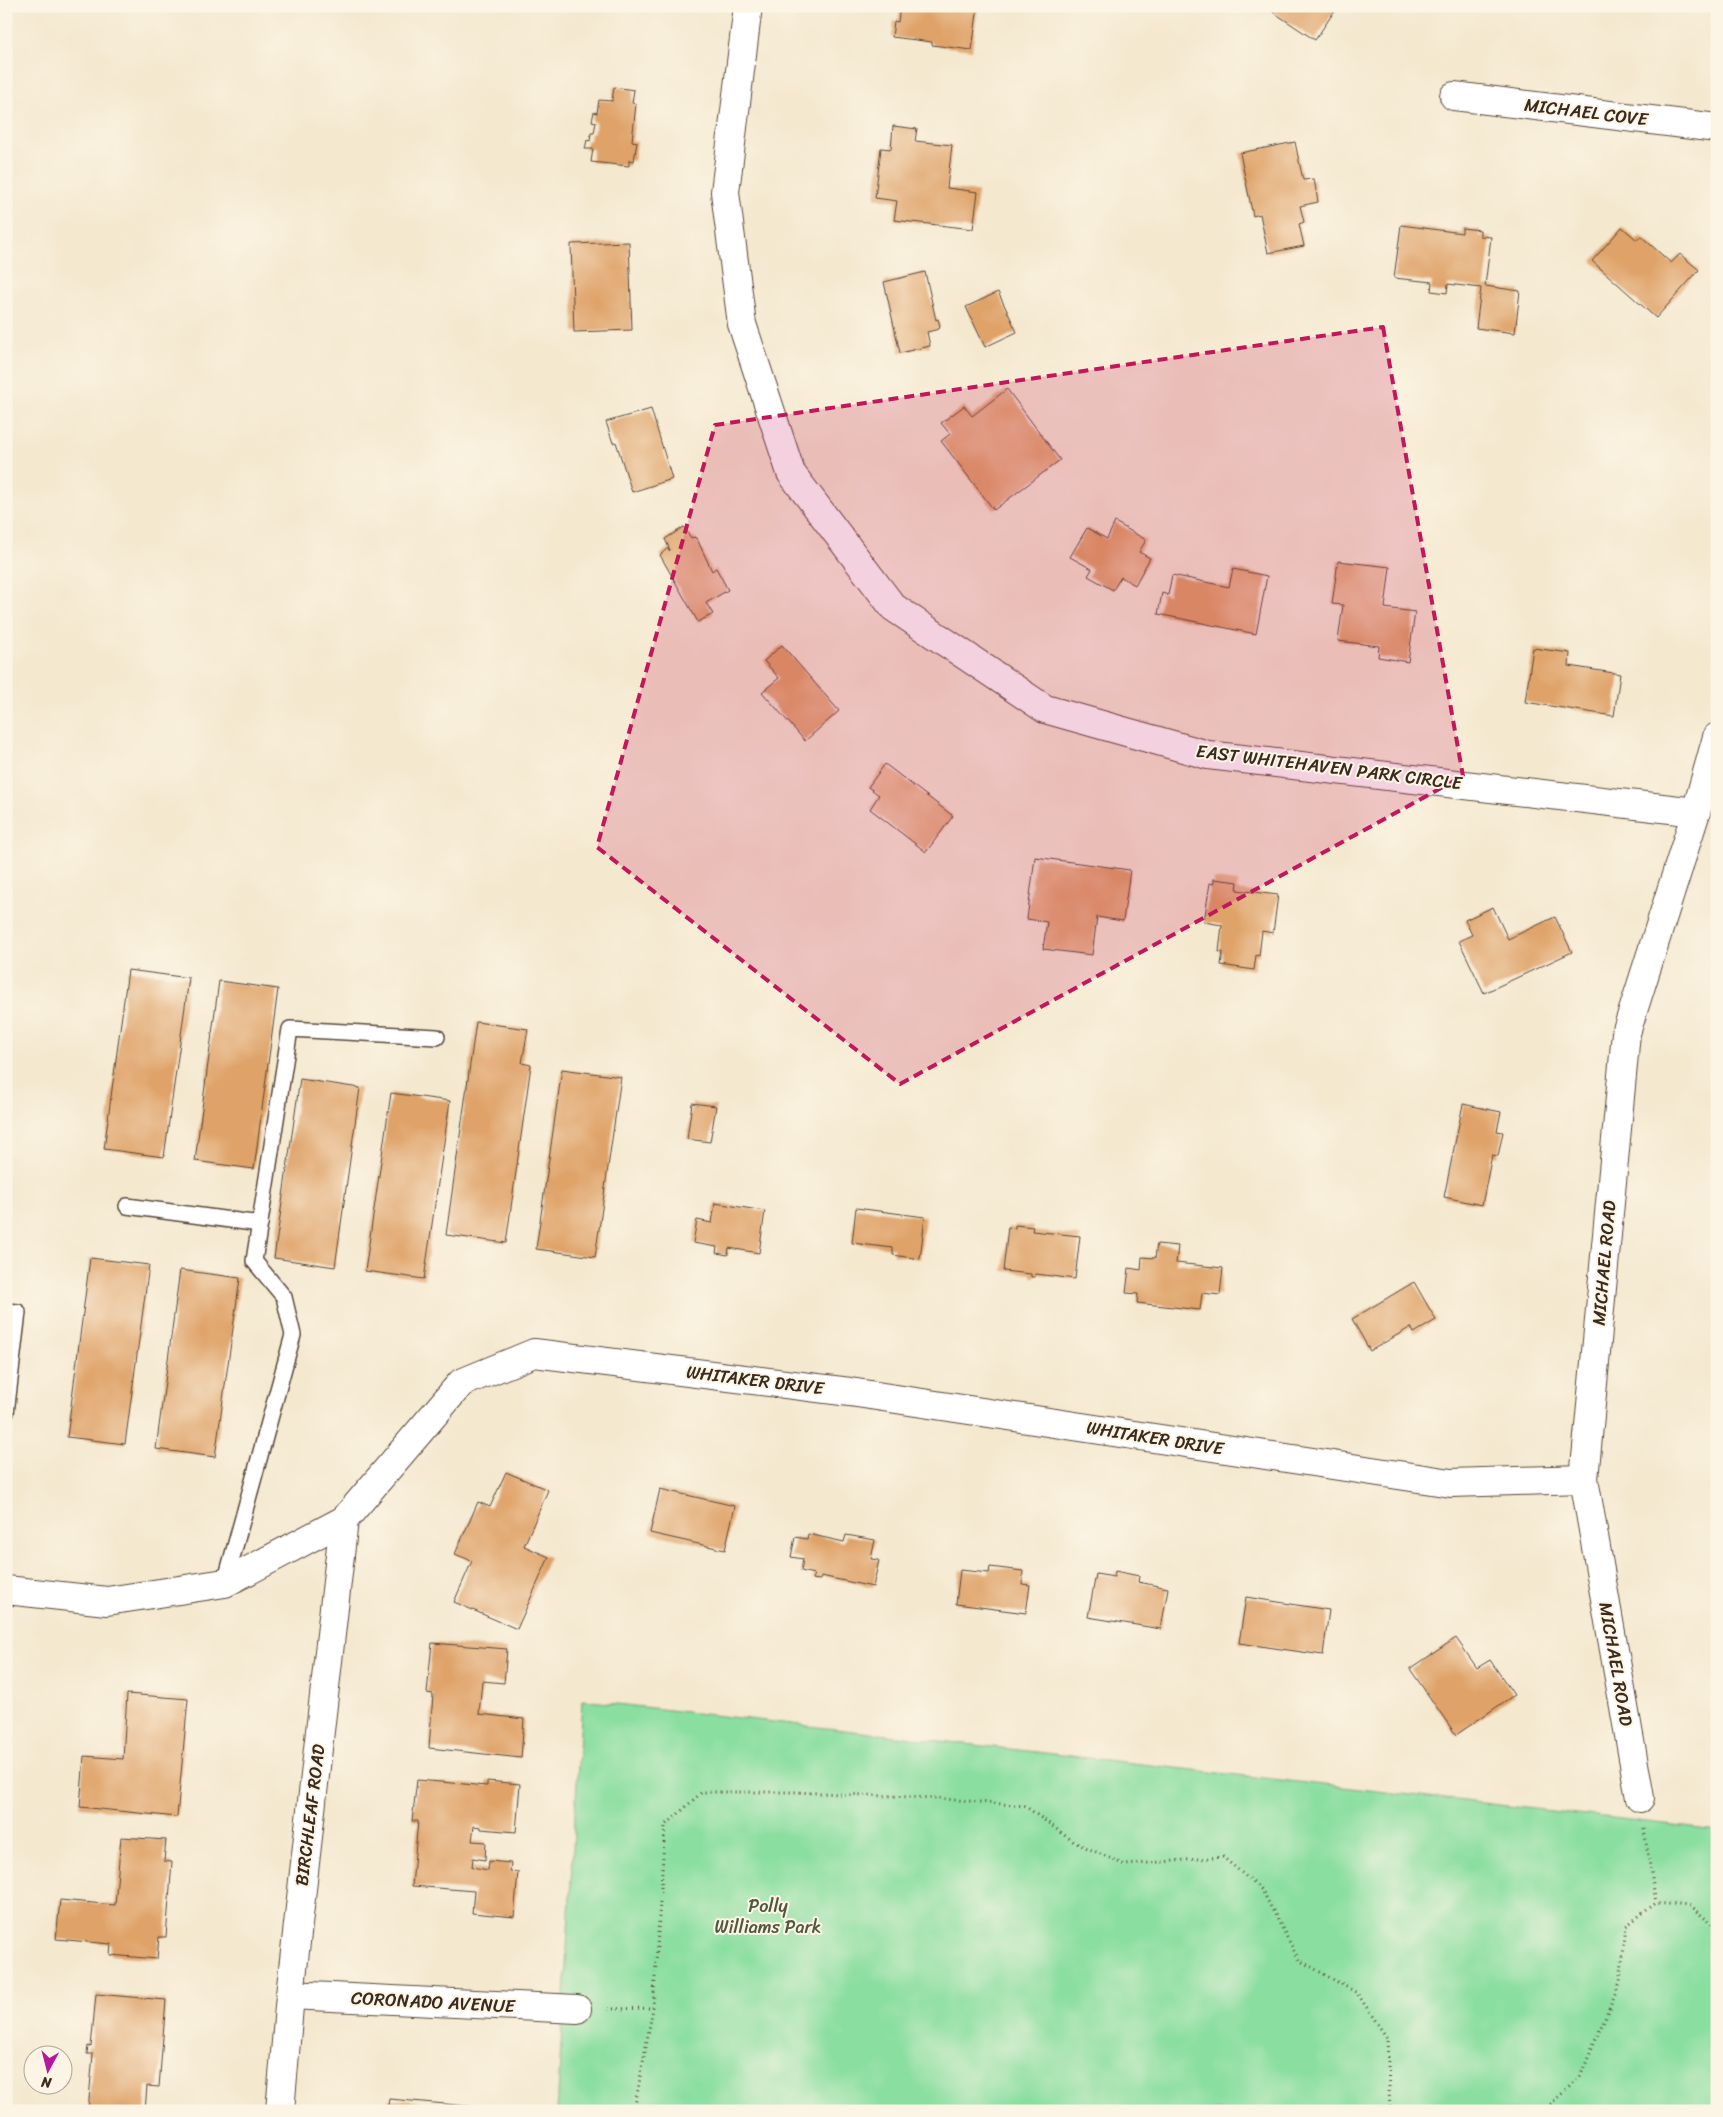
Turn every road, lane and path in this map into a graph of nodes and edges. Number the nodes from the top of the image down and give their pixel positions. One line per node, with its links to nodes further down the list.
1 (748, 6): 5 (street, EAST WHITEHAVEN PARK CIRCLE)
2 (1454, 96): 3 (street, MICHAEL COVE)
3 (1717, 128)
4 (1717, 737): 5 (street, MICHAEL ROAD)
5 (1696, 812): 11 (street, MICHAEL ROAD)
6 (437, 1037): 8 (lane)
7 (127, 1206): 8 (lane)
8 (260, 1224): 13 (lane)
9 (6, 1311): 10 (lane)
10 (6, 1413)
11 (1584, 1479): 12 (street, WHITAKER DRIVE); 15 (street, MICHAEL ROAD)
12 (344, 1520): 13 (street, WHITAKER DRIVE); 18 (street, BIRCHLEAF ROAD)
13 (225, 1583): 14 (street, WHITAKER DRIVE)
14 (6, 1590)
15 (1640, 1798): 16 (path)
16 (1656, 1903): 17 (path); 24 (path)
17 (1717, 1928)
18 (290, 1995): 20 (street, CORONADO AVENUE); 21 (street, BIRCHLEAF ROAD)
19 (653, 2008): 20 (path); 22 (path); 23 (path)
20 (577, 2009)
21 (280, 2111)
22 (634, 2111)
23 (1390, 2111)
24 (1543, 2111)

